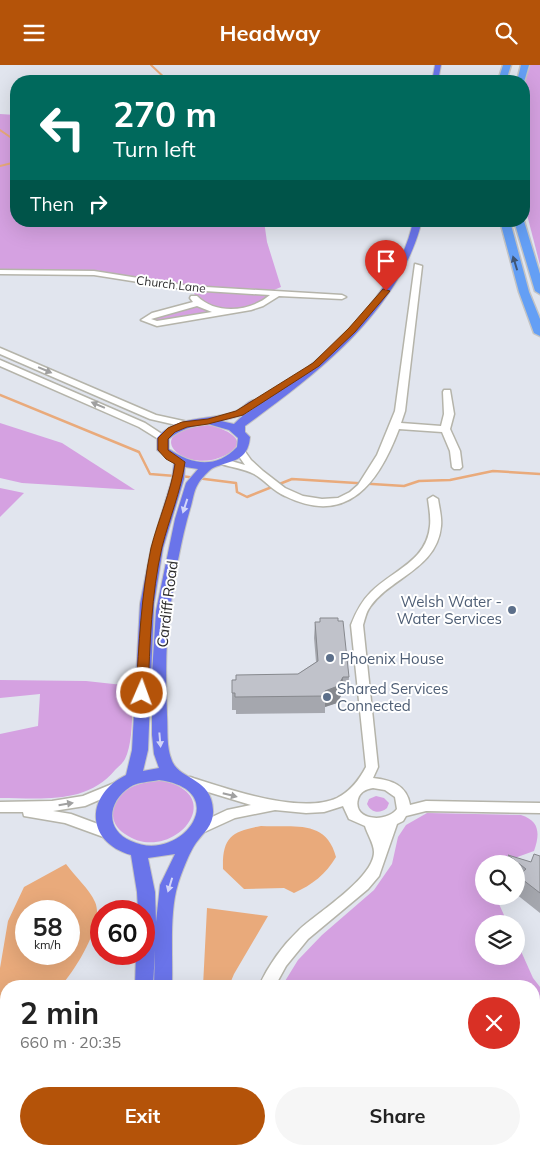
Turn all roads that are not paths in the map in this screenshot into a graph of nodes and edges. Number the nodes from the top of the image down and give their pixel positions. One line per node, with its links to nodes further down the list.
1 (415, 227): 15 (main road)
2 (506, 227): 12 (highway, one-way to 2)
3 (521, 227): 7 (highway)
4 (418, 265): 19 (street)
5 (0, 272): 6 (street, Church Lane)
6 (189, 287): 8 (street, Church Lane); 10 (street)
7 (540, 291)
8 (278, 292): 9 (street, Church Lane); 11 (street)
9 (342, 297)
10 (197, 303): 11 (street); 11 (street)
11 (224, 312)
12 (540, 333)
13 (0, 351): 18 (street, one-way to 18)
14 (0, 363): 22 (street, one-way to 14)
15 (316, 364): 17 (main road); 21 (main road)
16 (447, 392): 20 (street)
17 (208, 421): 18 (main road); 21 (main road)
18 (185, 424): 22 (main road)
19 (396, 426): 20 (street); 28 (street)
20 (445, 429): 27 (street)
21 (240, 432): 23 (main road)
22 (163, 438): 24 (main road)
23 (241, 452): 25 (main road); 28 (street)
24 (180, 462): 26 (main road); 32 (main road, Cardiff Road)
25 (224, 462): 26 (main road); 28 (street)
26 (209, 465): 31 (main road, Cardiff Road, one-way to 31)
27 (457, 467)
28 (262, 476)
29 (433, 499): 30 (street)
30 (372, 767): 33 (street); 34 (street)
31 (181, 779): 32 (main road); 36 (street, one-way to 36); 46 (main road, Cardiff Road)
32 (128, 782): 39 (street, one-way to 32); 45 (main road, Cardiff Road)
33 (384, 784): 34 (street); 35 (street)
34 (358, 789): 37 (street); 41 (street)
35 (398, 792): 38 (street); 42 (street)
36 (276, 805): 37 (street); 46 (street)
37 (327, 806): 41 (street)
38 (426, 806): 40 (street); 42 (street)
39 (0, 807): 45 (street)
40 (540, 808)
41 (352, 812): 44 (street)
42 (402, 812): 43 (street)
43 (391, 821): 44 (street); 48 (street)
44 (370, 823): 48 (street)
45 (109, 834): 47 (main road)
46 (194, 834): 47 (main road); 50 (main road, Cardiff Road, one-way to 50)
47 (138, 850): 49 (main road)
48 (381, 852): 51 (street)
49 (144, 980)
50 (163, 980)
51 (270, 980)

